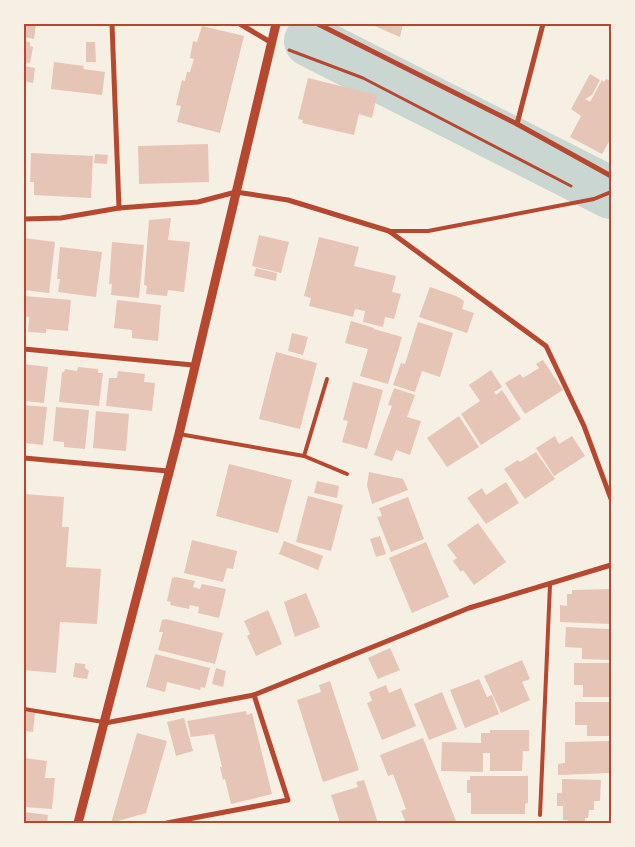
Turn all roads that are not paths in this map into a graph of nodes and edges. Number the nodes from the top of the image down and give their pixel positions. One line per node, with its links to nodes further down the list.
1 (112, 24): 11 (street)
2 (240, 24): 6 (street)
3 (276, 24): 6 (street)
4 (318, 24): 7 (street)
5 (543, 24): 7 (street)
6 (272, 43): 9 (street)
7 (518, 124): 8 (street)
8 (611, 176)
9 (236, 192): 11 (street); 13 (street); 15 (street)
10 (611, 192): 13 (lane)
11 (119, 208): 12 (street)
12 (24, 219)
13 (389, 231): 22 (street)
14 (24, 348): 15 (street)
15 (193, 366): 17 (street)
16 (326, 379): 18 (lane)
17 (179, 434): 18 (lane); 20 (street)
18 (304, 456): 21 (lane)
19 (24, 458): 20 (street)
20 (168, 472): 27 (street)
21 (347, 474)
22 (611, 499)
23 (611, 564): 24 (street)
24 (550, 585): 25 (street); 28 (lane)
25 (254, 695): 27 (street); 30 (street)
26 (24, 709): 27 (lane)
27 (105, 723): 29 (street)
28 (540, 815)
29 (78, 823)
30 (167, 823)

